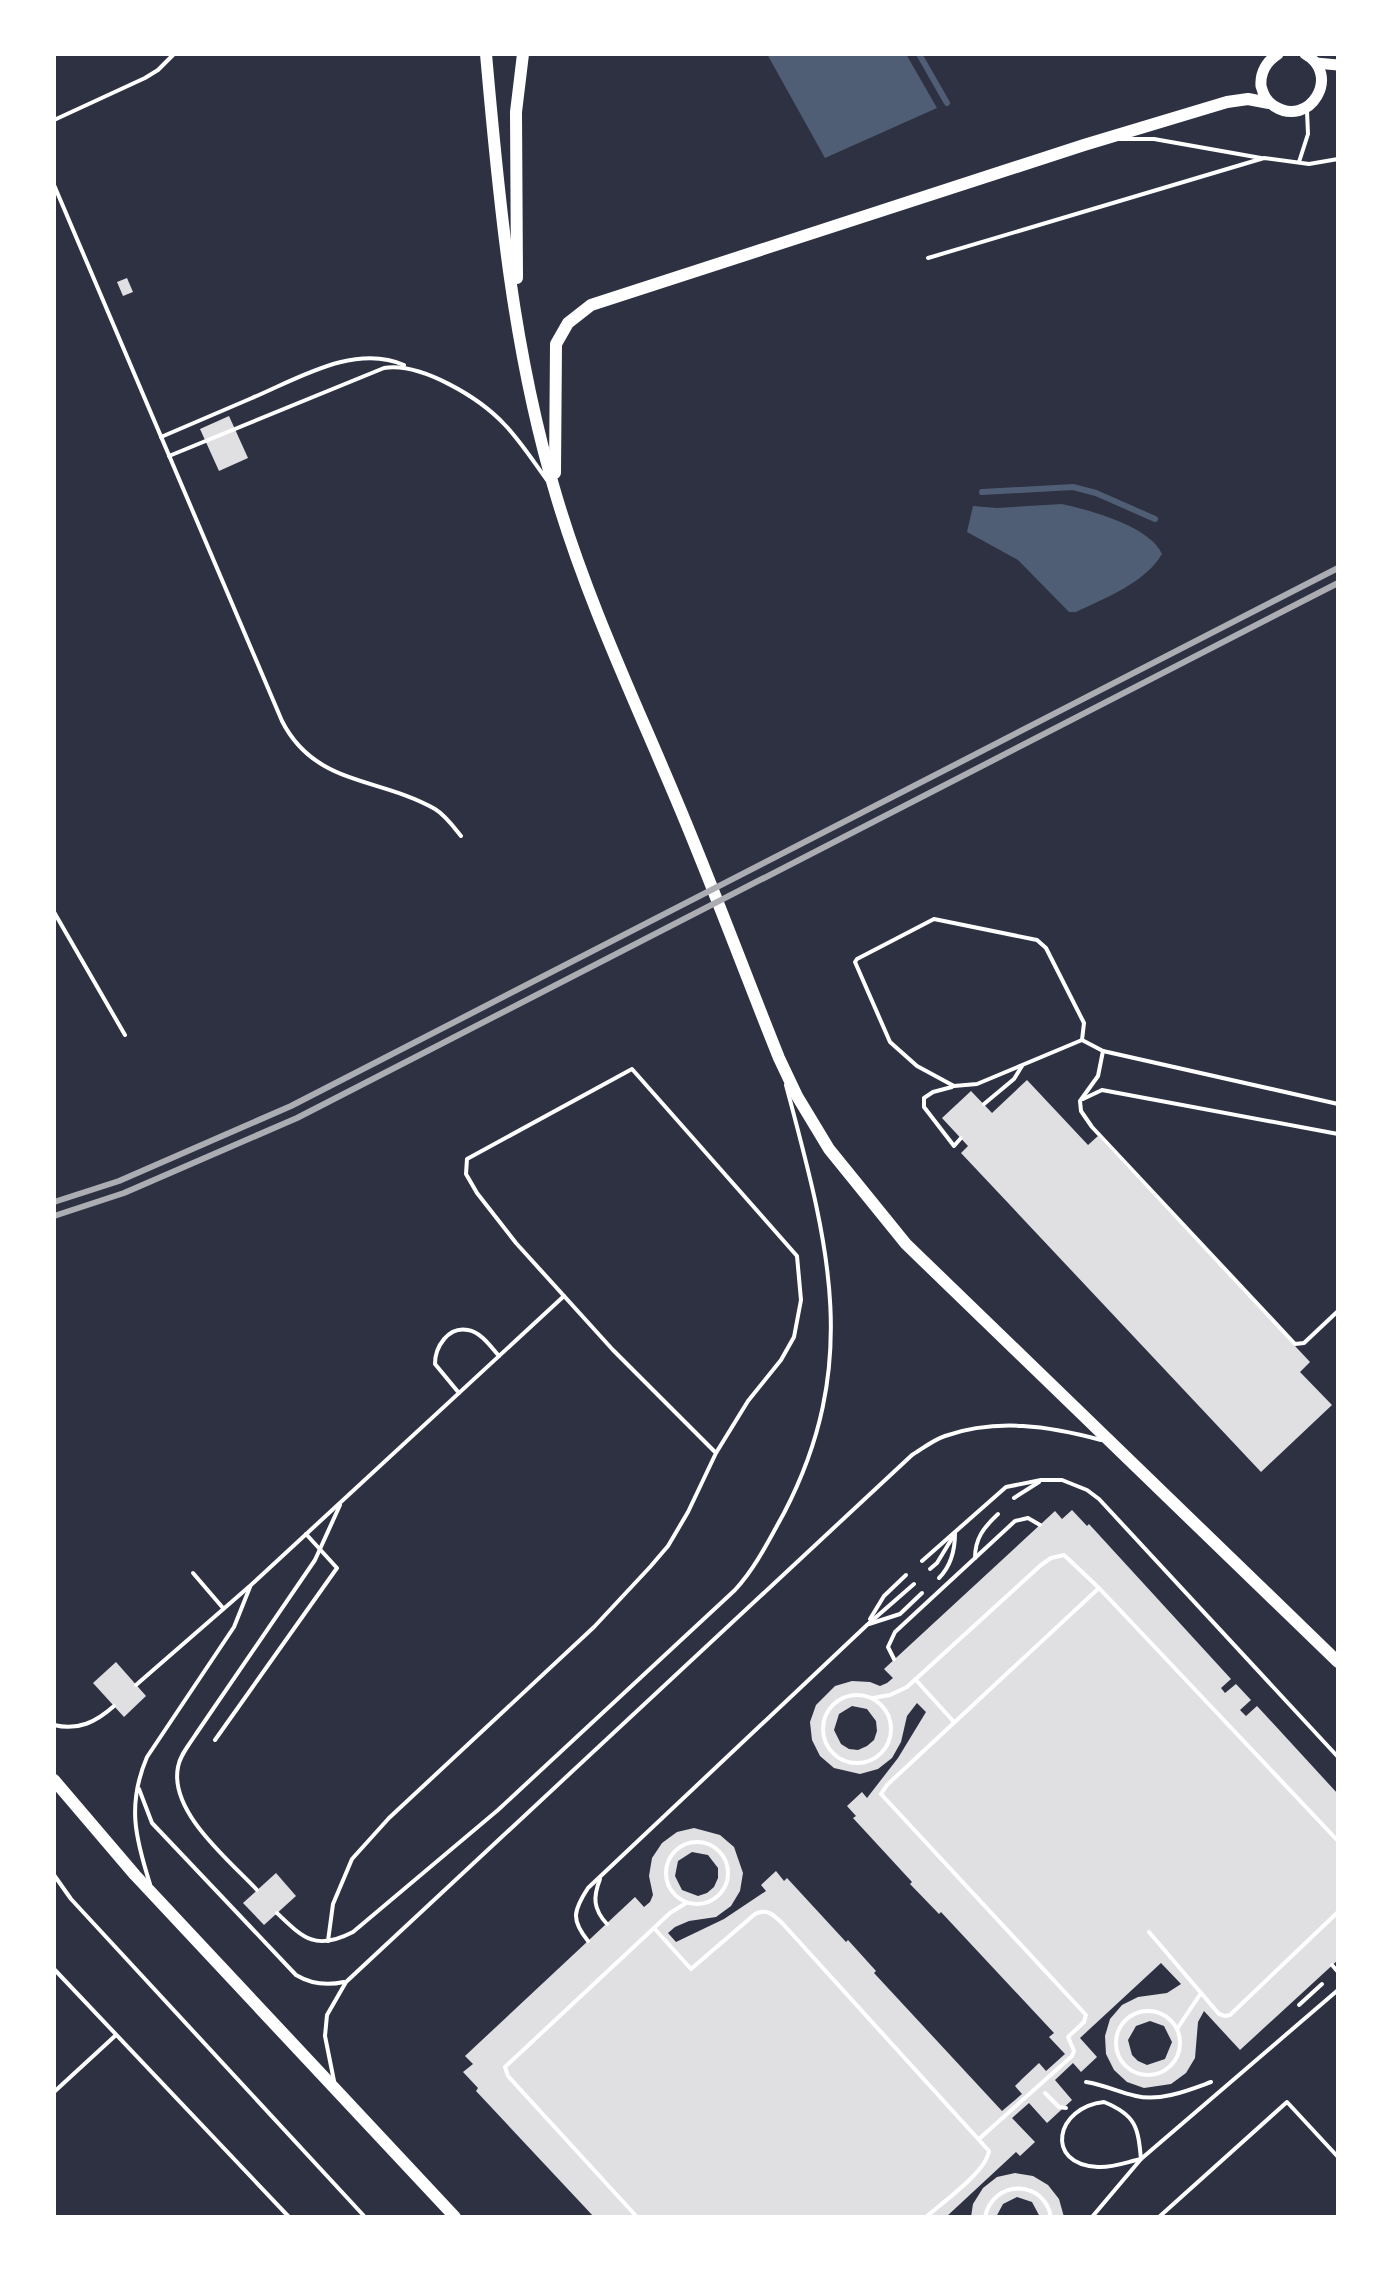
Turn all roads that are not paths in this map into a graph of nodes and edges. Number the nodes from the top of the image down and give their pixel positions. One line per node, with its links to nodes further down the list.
1 (174, 54): 12 (lane)
2 (486, 54): 19 (main road)
3 (523, 54): 19 (main road)
4 (1278, 54): 10 (street)
5 (1305, 54): 6 (street)
6 (1316, 63): 7 (street); 9 (street)
7 (1338, 65)
8 (1338, 72): 9 (street)
9 (1322, 83): 11 (street)
10 (1269, 103): 11 (street); 13 (main road)
11 (1306, 108): 16 (lane)
12 (54, 120)
13 (1084, 145): 14 (lane); 23 (main road)
14 (1264, 158): 16 (lane); 18 (lane)
15 (1338, 159): 16 (lane)
16 (1299, 162)
17 (54, 185): 21 (lane)
18 (928, 258)
19 (517, 325): 23 (main road)
20 (410, 368): 21 (lane); 22 (lane); 23 (lane)
21 (161, 437): 22 (lane)
22 (169, 456): 24 (lane)
23 (555, 492): 29 (main road)
24 (461, 836)
25 (54, 912): 26 (lane)
26 (125, 1035)
27 (1082, 1040): 28 (lane); 30 (lane); 32 (lane)
28 (1103, 1051): 31 (lane); 36 (lane)
29 (779, 1058): 43 (main road); 88 (lane)
30 (1022, 1066): 32 (lane); 35 (lane)
31 (1098, 1076): 33 (lane); 34 (lane)
32 (954, 1086): 38 (lane)
33 (1102, 1090): 34 (lane); 37 (lane)
34 (1080, 1101): 40 (lane)
35 (984, 1104)
36 (1338, 1104)
37 (1338, 1134)
38 (961, 1138)
39 (564, 1296): 41 (lane); 44 (lane); 44 (lane)
40 (1338, 1311)
41 (499, 1356): 42 (lane); 42 (lane)
42 (459, 1393): 47 (lane)
43 (1111, 1442): 66 (main road); 93 (lane)
44 (716, 1453): 88 (lane)
45 (1041, 1480): 46 (lane); 50 (lane); 74 (lane)
46 (1014, 1498)
47 (342, 1501): 51 (lane); 52 (lane)
48 (998, 1514): 53 (lane)
49 (1040, 1525): 53 (lane)
50 (955, 1533): 54 (lane); 55 (lane); 58 (lane)
51 (306, 1534): 52 (lane); 60 (lane)
52 (320, 1549): 73 (lane); 80 (lane)
53 (975, 1558): 65 (lane)
54 (922, 1561)
55 (930, 1569)
56 (193, 1573): 63 (lane)
57 (906, 1575): 64 (lane)
58 (939, 1578)
59 (914, 1584): 64 (lane)
60 (251, 1585): 63 (lane); 76 (lane)
61 (1099, 1588): 67 (lane); 71 (lane); 77 (lane)
62 (922, 1593): 64 (lane)
63 (223, 1609): 68 (lane)
64 (867, 1625): 79 (lane)
65 (894, 1659)
66 (1338, 1662)
67 (915, 1679): 69 (lane); 71 (lane)
68 (136, 1685)
69 (873, 1698): 69 (lane)
70 (114, 1706): 72 (lane)
71 (954, 1722): 100 (lane)
72 (54, 1725)
73 (215, 1740)
74 (1338, 1757)
75 (54, 1780): 81 (main road)
76 (139, 1787): 81 (lane); 93 (lane)
77 (1338, 1841)
78 (54, 1875): 104 (lane)
79 (601, 1876): 85 (lane); 89 (lane)
80 (257, 1890)
81 (153, 1895): 98 (main road)
82 (686, 1903): 82 (lane); 86 (lane)
83 (1338, 1912): 95 (lane)
84 (277, 1913): 88 (lane)
85 (607, 1924)
86 (654, 1928): 100 (lane); 106 (lane)
87 (1149, 1932): 95 (lane)
88 (328, 1941)
89 (588, 1941)
90 (1332, 1965): 92 (lane)
91 (54, 1969): 97 (lane)
92 (1338, 1972)
93 (346, 1982): 98 (lane)
94 (1338, 1990): 102 (lane)
95 (1201, 1993): 96 (lane)
96 (1177, 2029): 96 (lane)
97 (116, 2035): 99 (lane); 103 (lane)
98 (336, 2091): 105 (main road)
99 (54, 2092)
100 (980, 2138): 107 (lane)
101 (1338, 2157): 111 (lane)
102 (1141, 2159): 102 (lane); 110 (lane)
103 (289, 2217)
104 (365, 2217)
105 (455, 2217)
106 (637, 2217)
107 (926, 2217)
108 (985, 2217): 109 (lane)
109 (1051, 2217)
110 (1092, 2217)
111 (1159, 2217)

